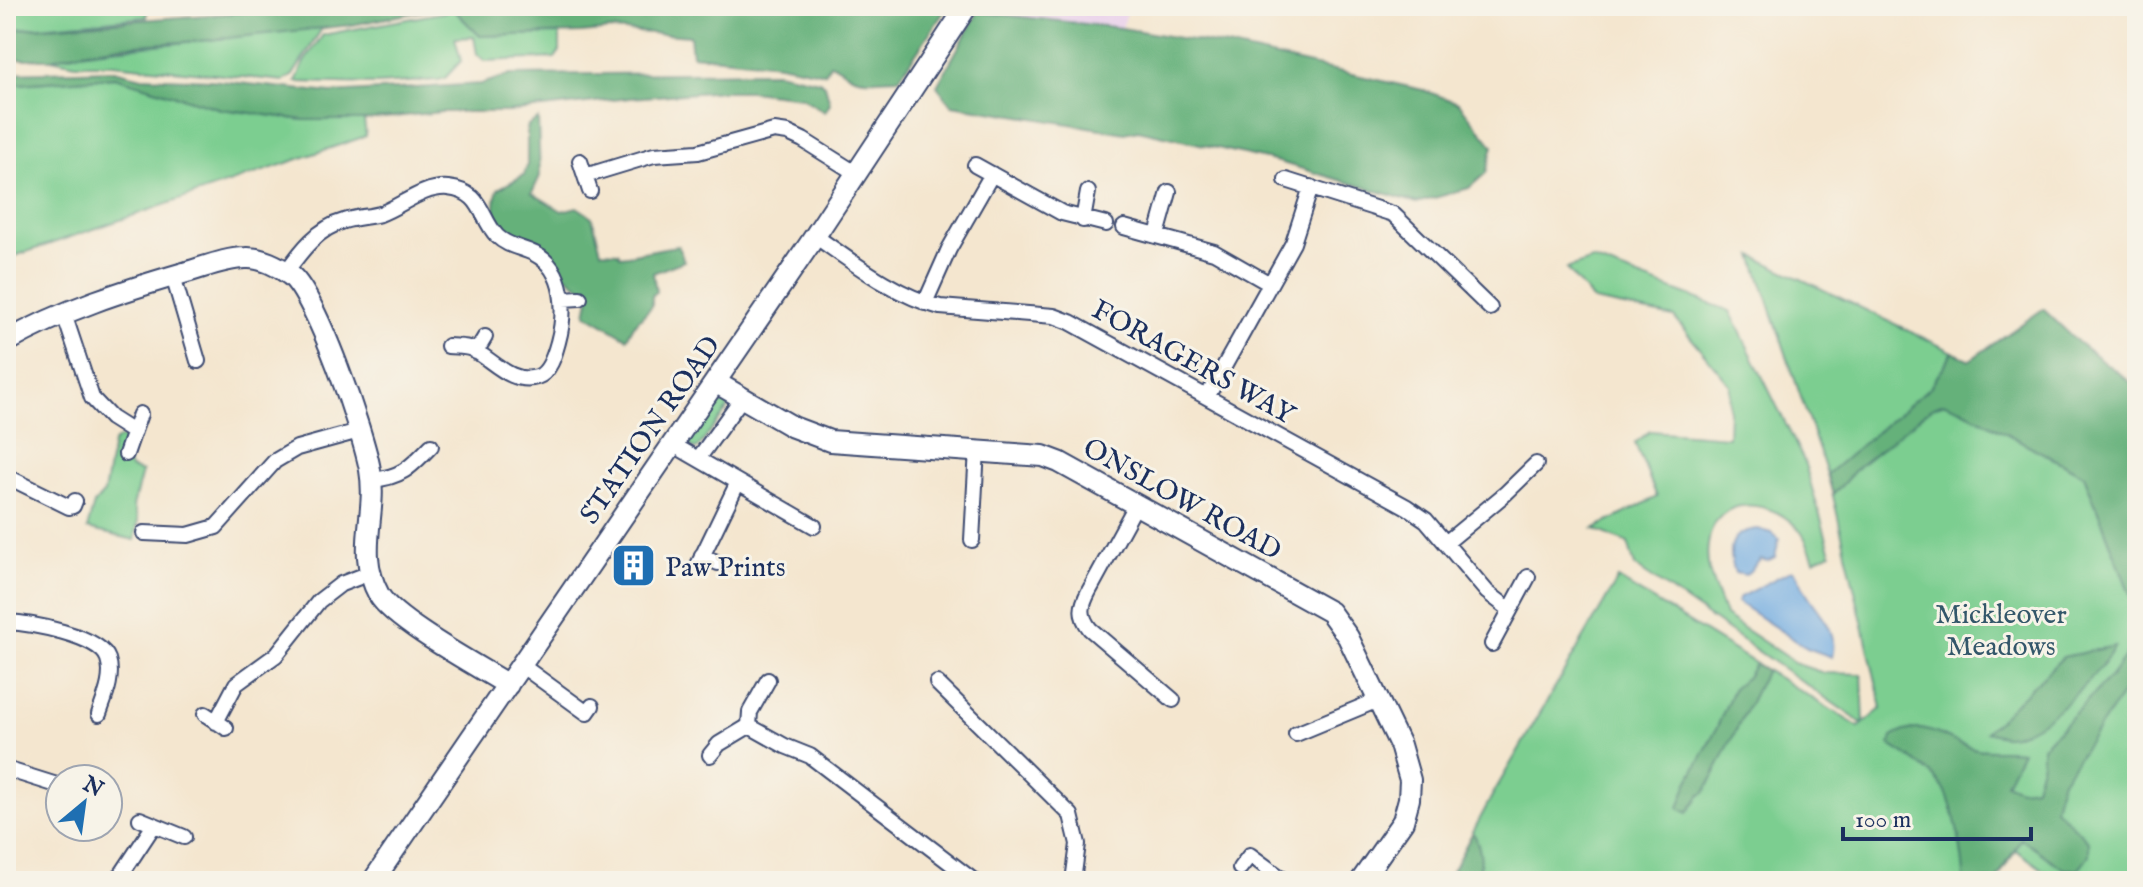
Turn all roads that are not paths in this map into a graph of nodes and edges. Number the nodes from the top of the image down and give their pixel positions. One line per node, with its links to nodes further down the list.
1 (967, 6): 4 (street, STATION ROAD)
2 (580, 161): 6 (street)
3 (975, 165): 5 (street)
4 (857, 174): 6 (street); 16 (street, STATION ROAD)
5 (992, 174): 12 (street); 22 (street)
6 (585, 176): 9 (street)
7 (1286, 180): 8 (street)
8 (1311, 187): 19 (street); 23 (street)
9 (590, 191)
10 (1088, 192): 12 (street)
11 (1169, 192): 15 (street)
12 (1083, 220): 13 (street)
13 (1106, 224)
14 (1124, 227): 15 (street)
15 (1157, 235): 19 (street)
16 (815, 236): 22 (street, FORAGERS WAY); 30 (street, STATION ROAD)
17 (286, 272): 18 (street); 21 (street); 34 (street)
18 (173, 276): 24 (street); 29 (street)
19 (1270, 284): 31 (street)
20 (580, 298): 21 (street)
21 (563, 299): 28 (street)
22 (925, 303): 31 (street, FORAGERS WAY)
23 (1490, 308)
24 (64, 314): 26 (street); 35 (street)
25 (485, 337): 28 (street)
26 (6, 342)
27 (448, 346): 28 (street)
28 (476, 352)
29 (201, 353)
30 (715, 382): 32 (street, ONSLOW ROAD); 36 (street, STATION ROAD)
31 (1207, 397): 50 (street, FORAGERS WAY)
32 (742, 398): 38 (street, ONSLOW ROAD); 40 (street)
33 (140, 414): 35 (street)
34 (359, 431): 43 (street); 48 (street)
35 (133, 432): 39 (street)
36 (672, 444): 40 (street); 57 (street, STATION ROAD)
37 (431, 446): 43 (street)
38 (977, 449): 46 (street, ONSLOW ROAD); 49 (street)
39 (126, 454)
40 (698, 459): 44 (street)
41 (1536, 464): 50 (street)
42 (6, 476): 45 (street)
43 (371, 480): 52 (street)
44 (738, 482): 47 (street); 51 (street)
45 (75, 501)
46 (1136, 505): 61 (street); 62 (street, ONSLOW ROAD)
47 (814, 526)
48 (144, 533)
49 (972, 540)
50 (1447, 542): 54 (street, FORAGERS WAY)
51 (718, 563)
52 (370, 573): 60 (street); 65 (street)
53 (1528, 577): 54 (street)
54 (1509, 609): 56 (street)
55 (6, 622): 64 (street)
56 (1492, 644)
57 (521, 665): 60 (street, STATION ROAD); 63 (street)
58 (768, 680): 66 (street)
59 (937, 683): 78 (street)
60 (508, 685): 76 (street, STATION ROAD)
61 (1173, 700)
62 (1378, 700): 67 (street); 80 (street, ONSLOW ROAD)
63 (592, 706)
64 (99, 714)
65 (215, 721)
66 (749, 726): 68 (street); 71 (street)
67 (1302, 727)
68 (712, 744)
69 (845, 761): 71 (street)
70 (6, 769): 72 (street)
71 (835, 775): 77 (street)
72 (44, 781)
73 (184, 837): 75 (street)
74 (1240, 868): 79 (street)
75 (117, 881)
76 (373, 881)
77 (974, 881)
78 (1073, 881)
79 (1285, 881)
80 (1361, 881)

